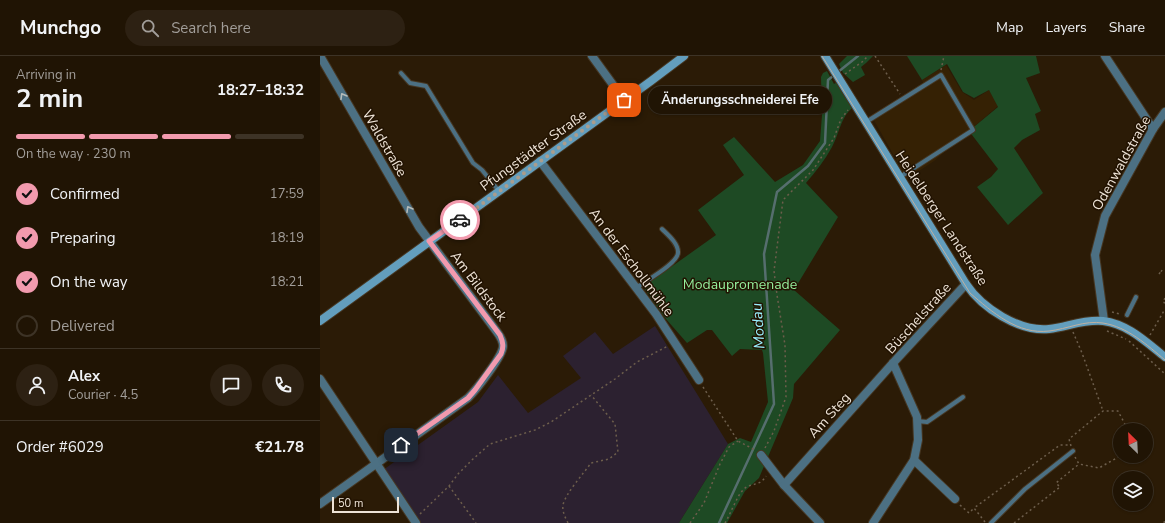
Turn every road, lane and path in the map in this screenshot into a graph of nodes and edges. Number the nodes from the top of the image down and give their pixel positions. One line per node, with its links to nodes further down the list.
1 (320, 56): 22 (street, Waldstraße, one-way to 1)
2 (592, 56): 13 (street)
3 (684, 56): 13 (street, Pfungstädter Straße)
4 (825, 56): 11 (street, Heidelberger Landstraße)
5 (868, 56): 11 (path)
6 (875, 56): 12 (path)
7 (944, 56): 10 (path)
8 (1105, 56): 17 (street)
9 (401, 73): 20 (lane)
10 (941, 75): 12 (lane); 19 (lane)
11 (838, 77): 16 (street, Heidelberger Landstraße)
12 (903, 99): 16 (lane)
13 (624, 100): 18 (street, Pfungstädter Straße)
14 (850, 107): 52 (path)
15 (1165, 112): 17 (street, Odenwaldstraße)
16 (866, 122): 19 (street, Heidelberger Landstraße)
17 (1153, 129): 34 (street, Odenwaldstraße)
18 (540, 161): 20 (street, Pfungstädter Straße); 26 (street, An der Eschollmühle)
19 (900, 177): 25 (street, Heidelberger Landstraße)
20 (500, 191): 22 (street, Pfungstädter Straße)
21 (662, 229): 26 (lane)
22 (429, 241): 33 (street, Pfungstädter Straße); 55 (street, Am Bildstock)
23 (1165, 271): 24 (path)
24 (1160, 274)
25 (966, 284): 34 (street, Heidelberger Landstraße); 40 (street, Büschelstraße)
26 (635, 288): 37 (street, An der Eschollmühle)
27 (1136, 297): 32 (lane)
28 (1165, 298): 30 (path)
29 (1160, 300): 30 (path)
30 (1164, 302)
31 (1165, 308): 38 (path)
32 (1127, 315)
33 (320, 321)
34 (1104, 321): 38 (street, Heidelberger Landstraße)
35 (1103, 330): 41 (path)
36 (1072, 331): 46 (path)
37 (674, 342): 43 (street, An der Eschollmühle); 44 (path)
38 (1146, 342): 39 (street, Heidelberger Landstraße)
39 (1165, 357)
40 (893, 363): 47 (street, Büschelstraße); 58 (street, Am Steg)
41 (1165, 374)
42 (320, 379): 55 (street)
43 (699, 380): 49 (path)
44 (591, 395): 59 (path); 66 (path)
45 (963, 398): 47 (lane)
46 (1103, 411): 48 (path); 50 (path)
47 (918, 421): 53 (street, Büschelstraße)
48 (1124, 423)
49 (738, 441): 52 (path); 67 (path)
50 (1071, 445): 51 (path); 62 (path)
51 (1073, 451): 56 (path); 72 (lane)
52 (759, 453): 57 (street)
53 (914, 460): 60 (street); 70 (street, Büschelstraße)
54 (1113, 460): 56 (path)
55 (376, 463): 61 (street); 64 (street)
56 (1079, 464): 73 (path)
57 (772, 469): 58 (street); 68 (path)
58 (784, 485): 69 (street)
59 (449, 486): 64 (path); 65 (path)
60 (955, 499): 62 (path)
61 (320, 504)
62 (974, 508): 71 (path)
63 (1165, 519): 74 (path)
64 (412, 522)
65 (476, 523)
66 (568, 523)
67 (690, 523)
68 (726, 523)
69 (820, 523)
70 (873, 523)
71 (986, 523)
72 (991, 523)
73 (1014, 523)
74 (1164, 523)

